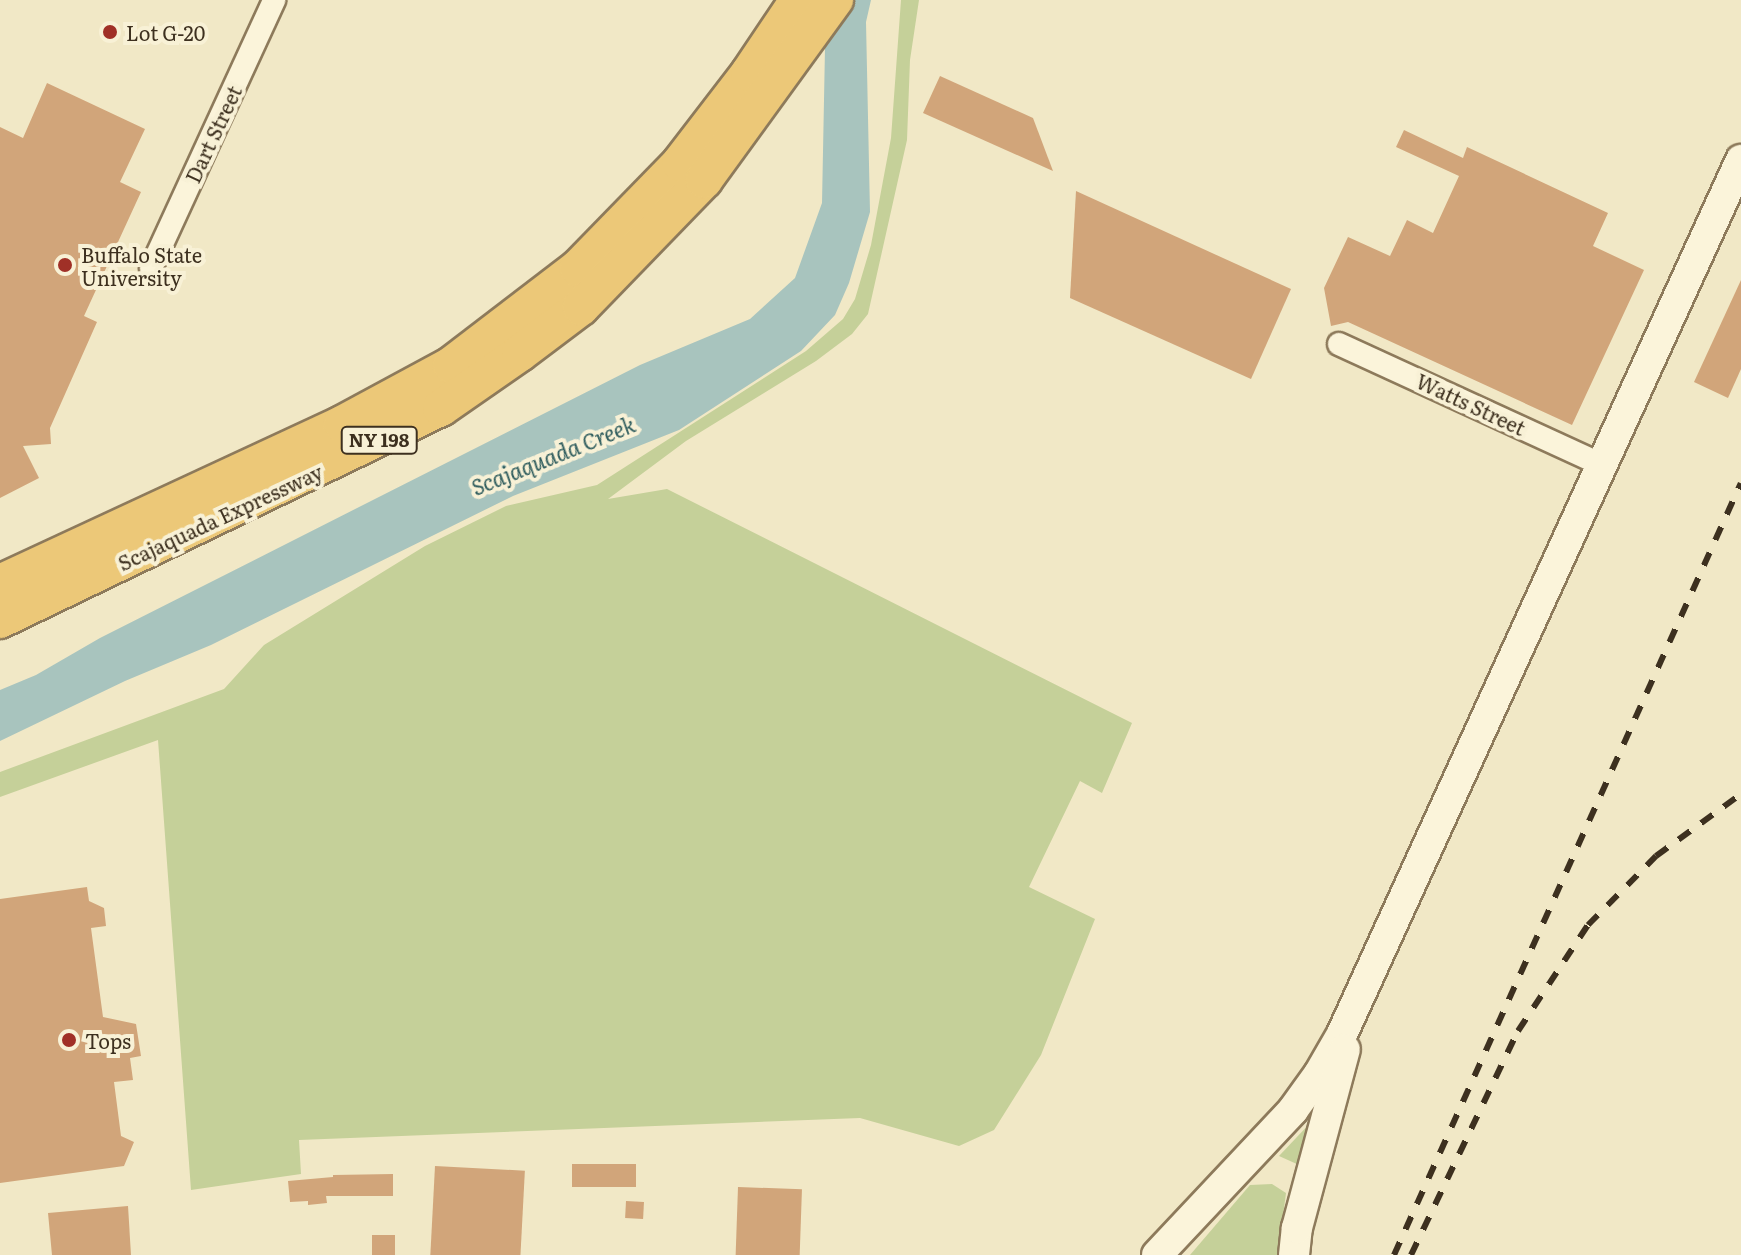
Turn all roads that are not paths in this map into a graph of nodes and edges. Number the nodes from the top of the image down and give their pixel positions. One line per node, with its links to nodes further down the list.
1 (274, 0): 6 (street, Dart Street)
2 (798, 0): 5 (highway, Scajaquada Expressway / NY 198)
3 (835, 0): 5 (highway, Scajaquada Expressway / NY 198)
4 (1741, 160): 8 (main road)
5 (692, 172): 9 (highway, Scajaquada Expressway / NY 198); 10 (highway, Scajaquada Expressway / NY 198)
6 (151, 268)
7 (1339, 344): 8 (street, Watts Street)
8 (1602, 465): 11 (main road)
9 (0, 583)
10 (0, 620)
11 (1355, 1008): 12 (main road); 13 (main road)
12 (1157, 1255)
13 (1294, 1255)

